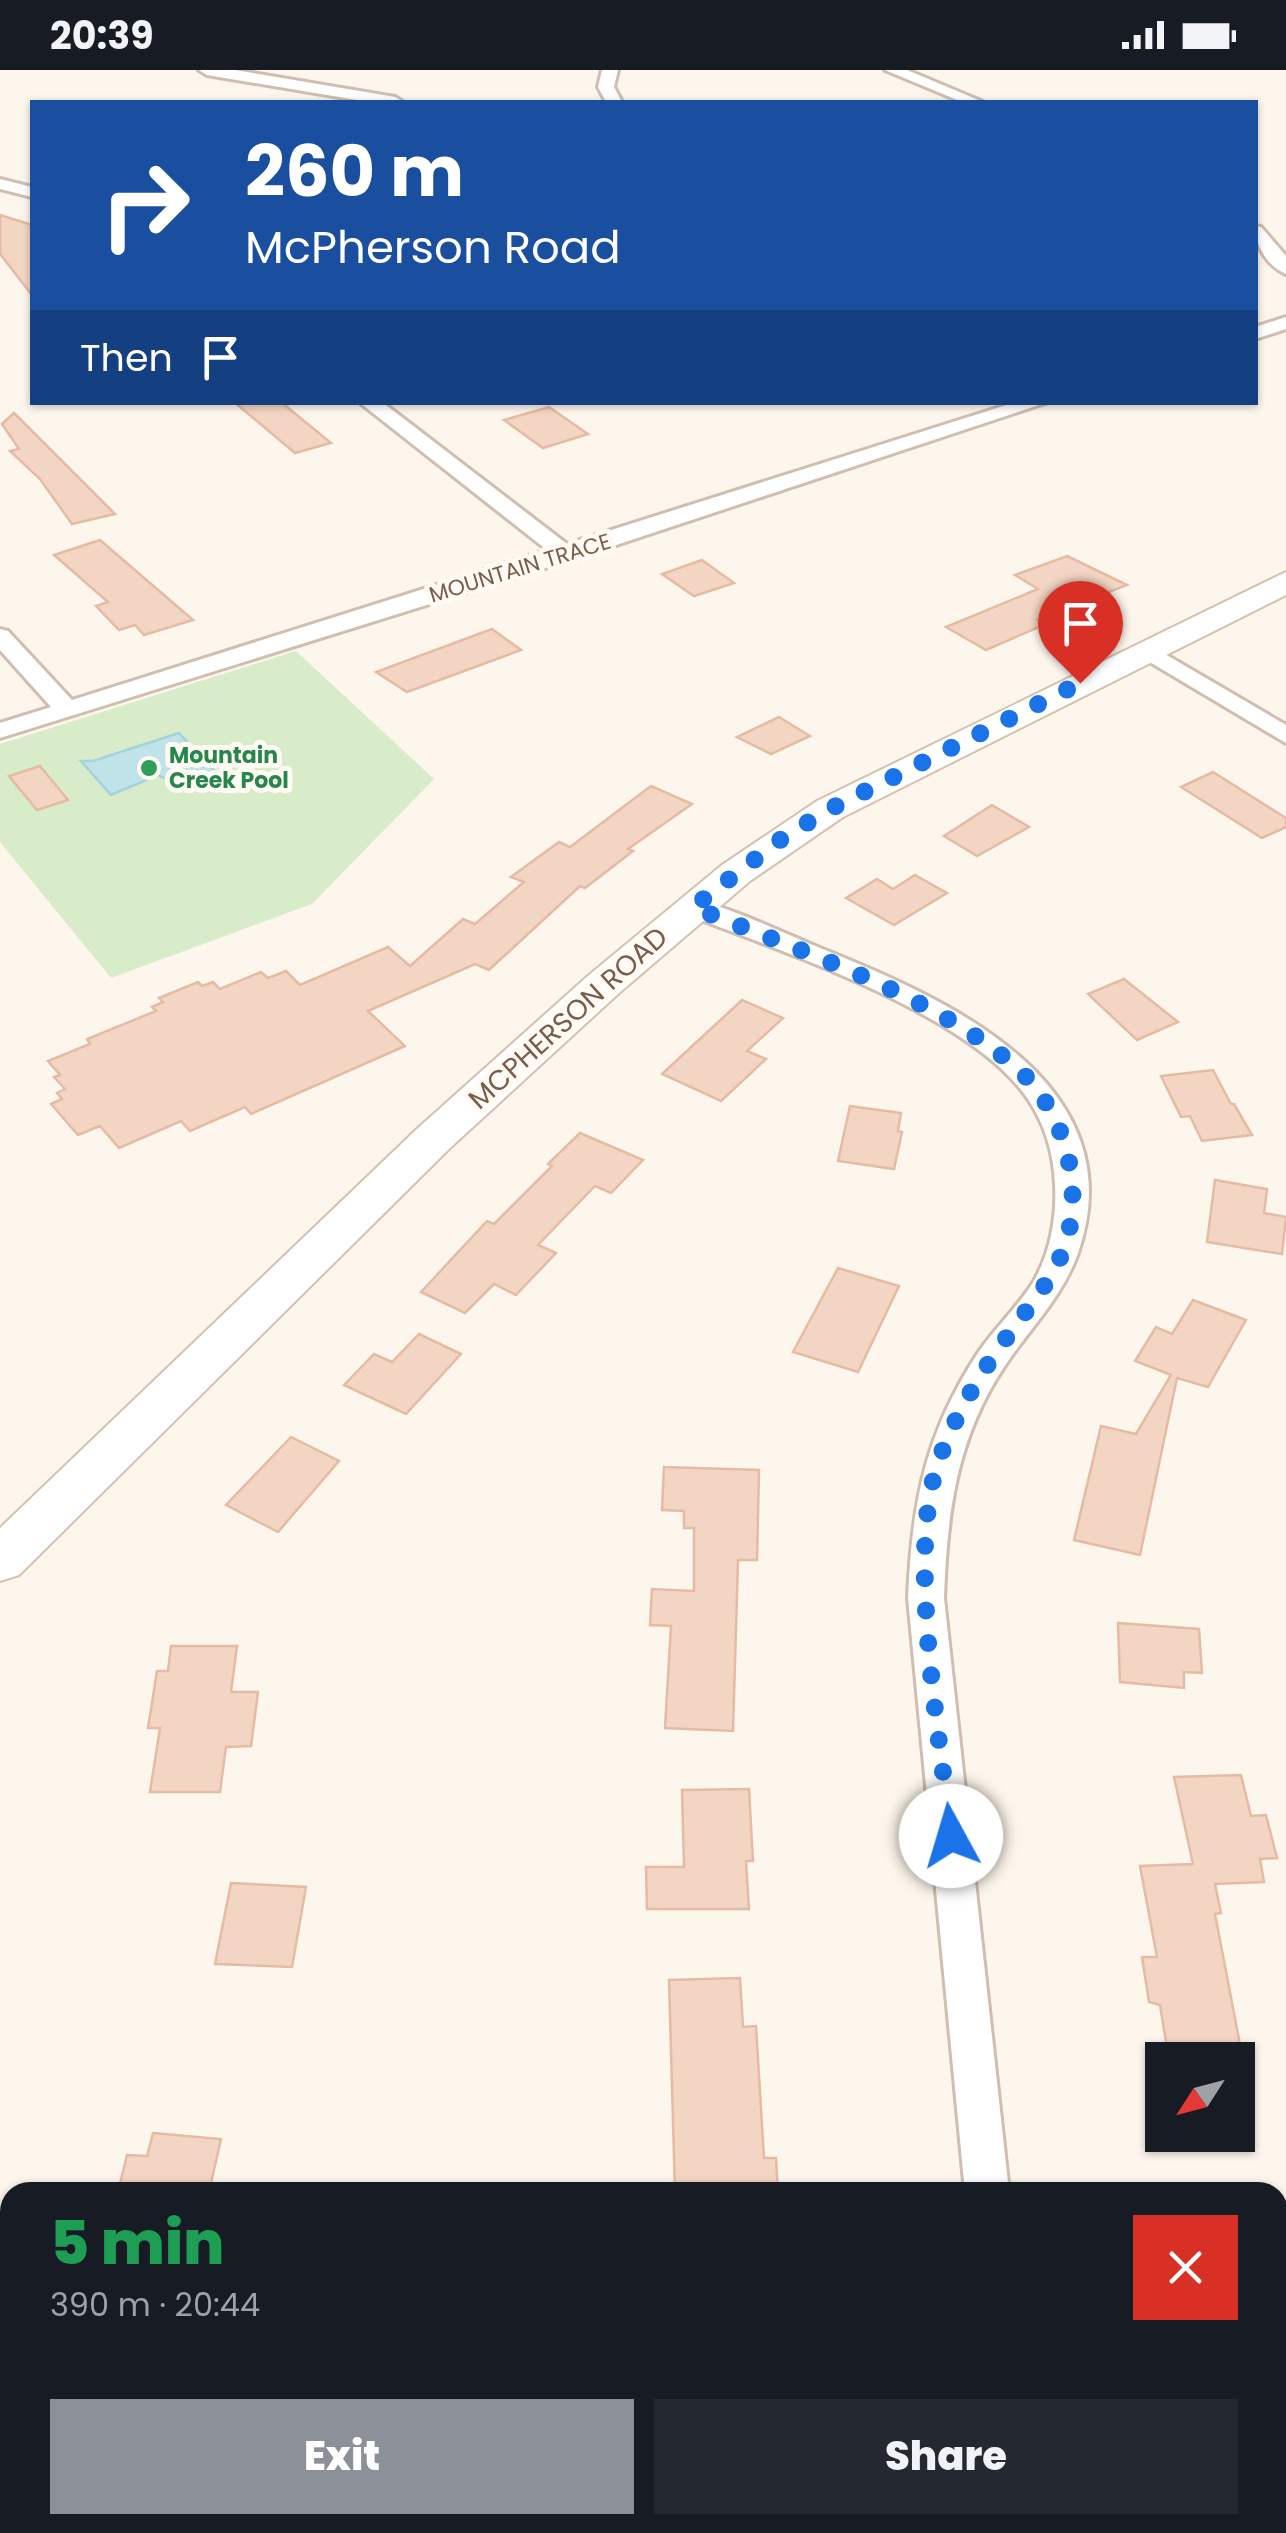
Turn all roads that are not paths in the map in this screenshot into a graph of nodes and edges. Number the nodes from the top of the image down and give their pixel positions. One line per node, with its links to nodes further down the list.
1 (211, 70): 4 (street)
2 (610, 70): 5 (street)
3 (893, 70): 6 (street)
4 (384, 100)
5 (613, 100)
6 (970, 100)
7 (0, 184): 8 (street)
8 (30, 192)
9 (1258, 235): 10 (street)
10 (1286, 268)
11 (1286, 322): 12 (street)
12 (1258, 332)
13 (373, 405): 15 (street)
14 (1029, 405): 15 (street, MOUNTAIN TRACE)
15 (566, 554): 19 (street, MOUNTAIN TRACE)
16 (1286, 582): 18 (street, MCPHERSON ROAD)
17 (0, 636): 19 (street)
18 (1146, 650): 21 (street); 22 (street, MCPHERSON ROAD)
19 (68, 710): 20 (street, MOUNTAIN TRACE)
20 (0, 731)
21 (1286, 736)
22 (693, 907): 23 (street, MCPHERSON ROAD); 24 (street)
23 (0, 1560)
24 (987, 2182)

